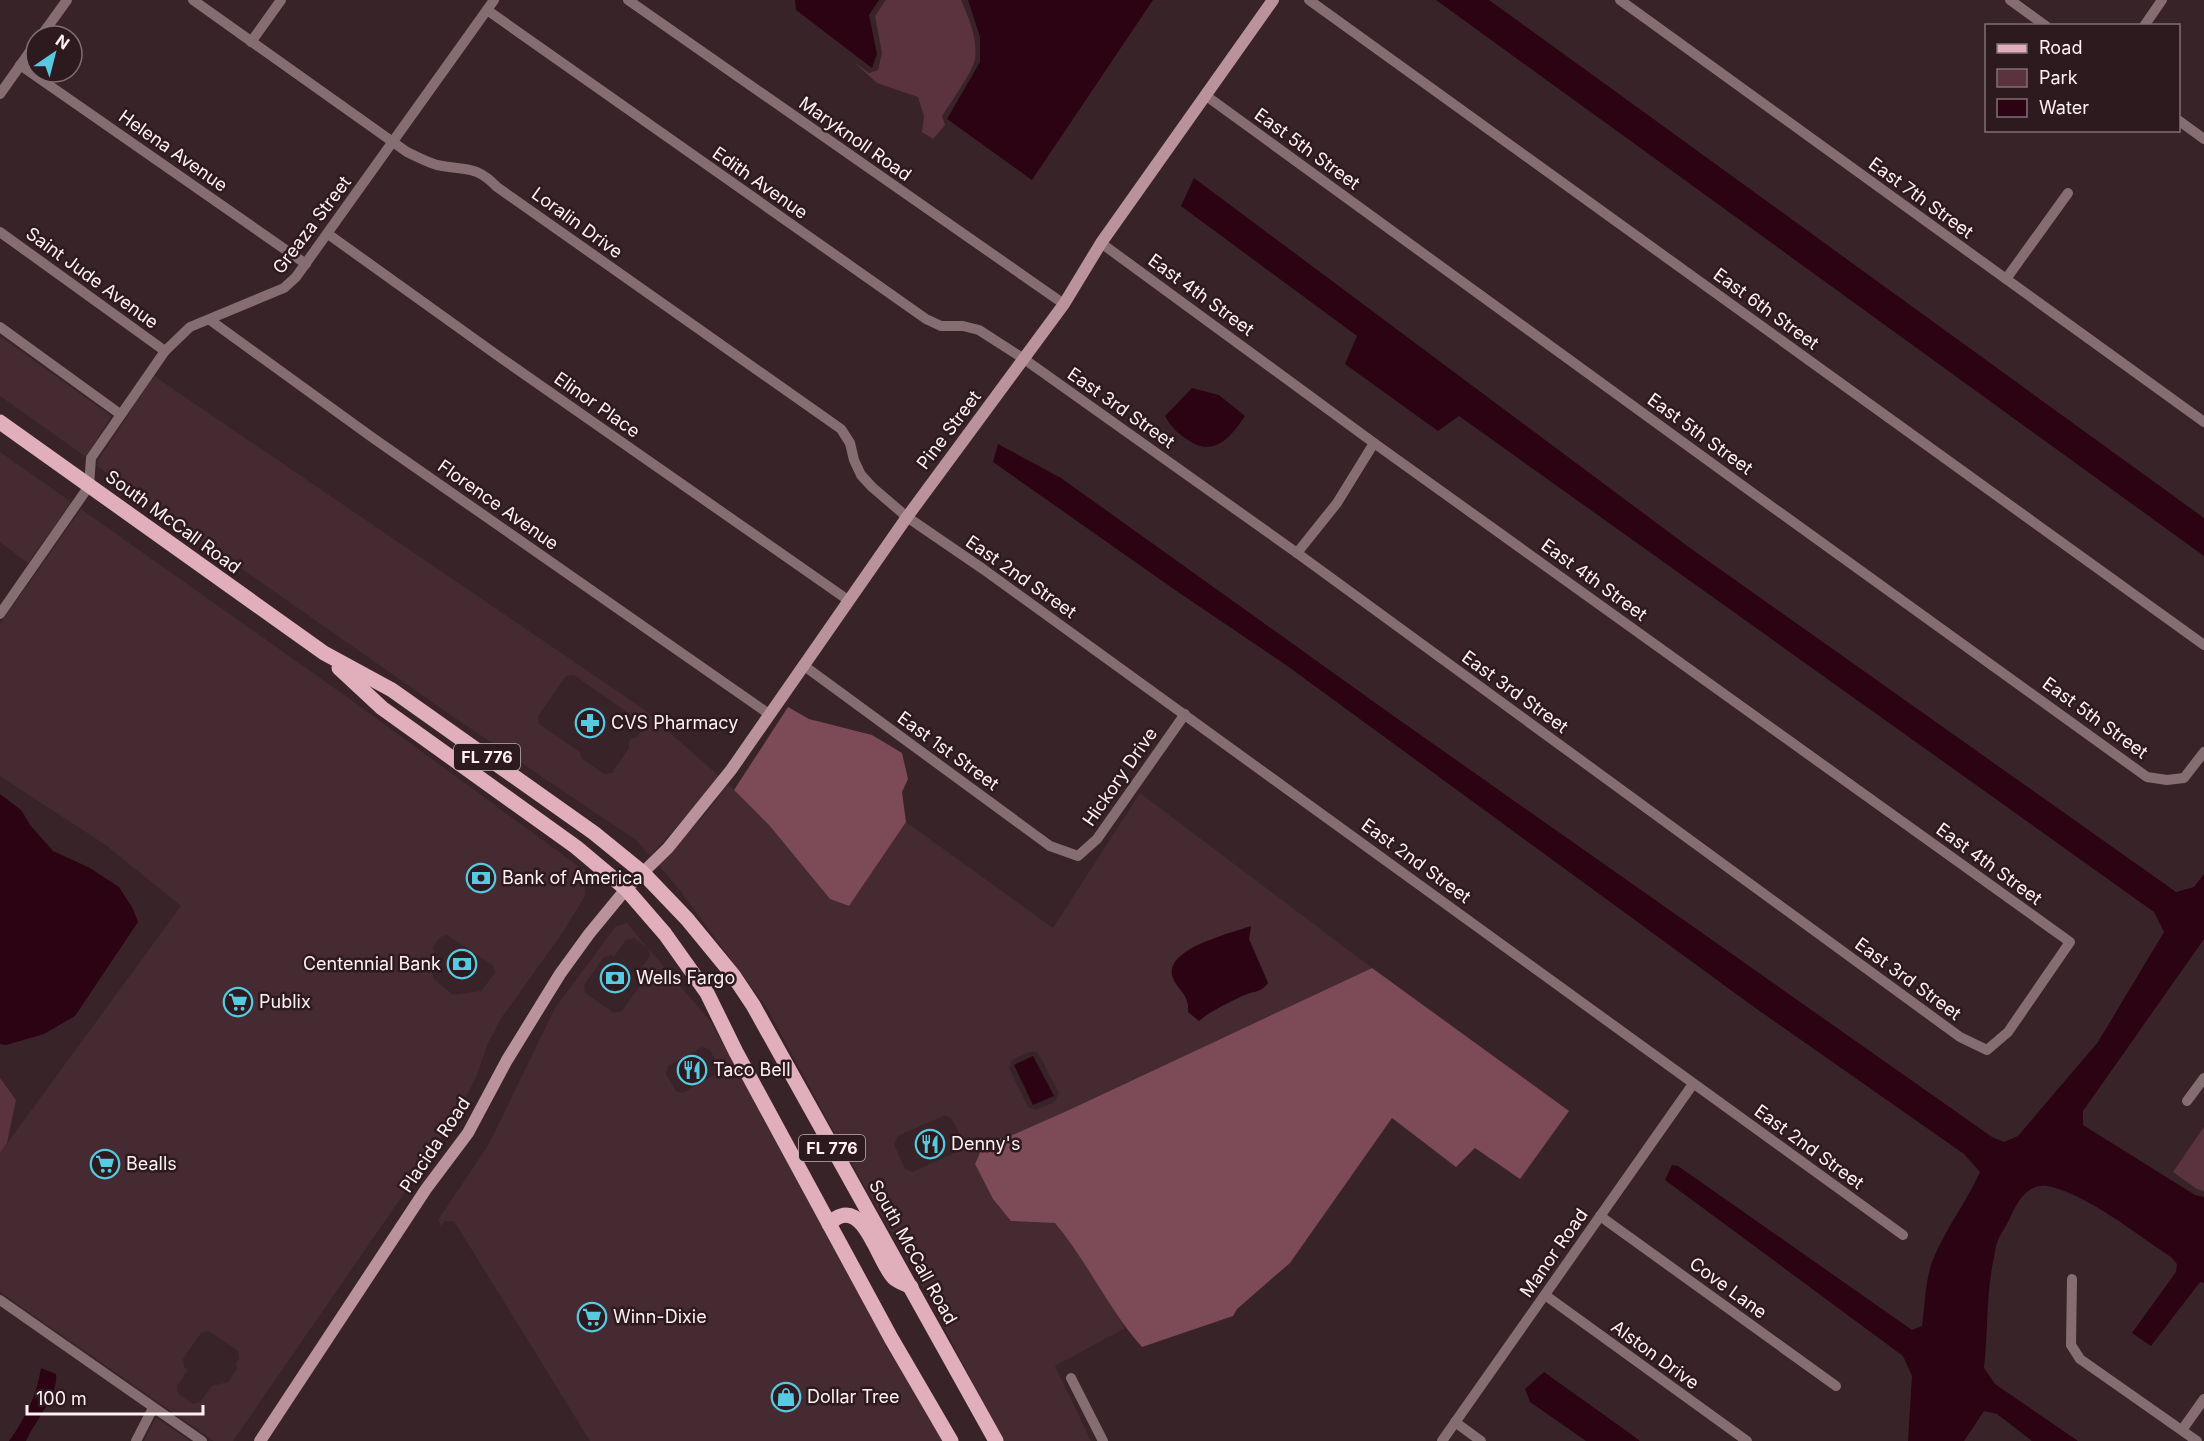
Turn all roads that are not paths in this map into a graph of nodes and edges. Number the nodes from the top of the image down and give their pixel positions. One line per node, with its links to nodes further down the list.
1 (67, 0): 12 (street)
2 (194, 0): 15 (street, Loralin Drive)
3 (281, 0): 15 (street)
4 (494, 0): 11 (street, Greaza Street)
5 (628, 0): 29 (street, Maryknoll Road)
6 (1273, 0): 19 (main road, Pine Street)
7 (1309, 0): 43 (street, East 6th Street)
8 (1620, 0): 28 (street, East 7th Street)
9 (2010, 0): 13 (street)
10 (2162, 0): 14 (street)
11 (487, 10): 22 (street, Greaza Street); 33 (street, Edith Avenue)
12 (50, 24)
13 (2043, 24)
14 (2145, 24)
15 (252, 42): 22 (street, Loralin Drive)
16 (24, 60): 17 (street)
17 (20, 65): 18 (street); 27 (street, Helena Avenue)
18 (0, 94)
19 (1205, 95): 26 (main road, Pine Street); 48 (street, East 5th Street)
20 (2180, 121): 21 (street)
21 (2204, 139)
22 (393, 142): 25 (street, Greaza Street); 39 (street, Loralin Drive)
23 (2068, 193): 28 (street)
24 (0, 232): 32 (street, Saint Jude Avenue)
25 (328, 234): 27 (street, Greaza Street); 41 (street, Elinor Place)
26 (1101, 243): 29 (main road, Pine Street); 37 (street, East 4th Street)
27 (306, 264): 30 (street, Greaza Street)
28 (2006, 279): 36 (street, East 7th Street)
29 (1064, 304): 33 (main road, Pine Street)
30 (210, 320): 32 (street, Greaza Street); 46 (street, Florence Avenue)
31 (0, 327): 34 (street)
32 (165, 351): 34 (street, Greaza Street)
33 (1024, 359): 39 (main road, Pine Street); 40 (street, East 3rd Street)
34 (120, 414): 38 (street, Greaza Street)
35 (0, 422): 38 (main road, South McCall Road / FL 776)
36 (2204, 422)
37 (1374, 443): 40 (street); 52 (street, East 4th Street)
38 (90, 486): 42 (street); 44 (main road, South McCall Road / FL 776)
39 (907, 517): 41 (main road, Pine Street); 47 (street, East 2nd Street)
40 (1297, 553): 52 (street, East 3rd Street)
41 (848, 600): 45 (main road, Pine Street)
42 (0, 614)
43 (2204, 645)
44 (324, 653): 50 (main road, South McCall Road / FL 776); 51 (main road, South McCall Road / FL 776)
45 (803, 665): 46 (main road, Pine Street); 49 (street, East 1st Street)
46 (769, 714): 50 (main road, Pine Street)
47 (1185, 714): 49 (street, Hickory Drive); 54 (street, East 2nd Street)
48 (2204, 752)
49 (1078, 856)
50 (642, 872): 51 (main road, Placida Road); 60 (main road, South McCall Road / FL 776)
51 (626, 889): 57 (main road, South McCall Road / FL 776); 71 (main road, Placida Road)
52 (1987, 1050)
53 (2204, 1078): 55 (street)
54 (1693, 1084): 56 (street, Manor Road); 58 (street, East 2nd Street)
55 (2187, 1101)
56 (1600, 1216): 61 (street, Manor Road); 64 (street, Cove Lane)
57 (829, 1224): 60 (main road); 72 (main road, South McCall Road / FL 776)
58 (1903, 1235)
59 (2072, 1279): 68 (street)
60 (911, 1287): 73 (main road, South McCall Road / FL 776)
61 (1545, 1295): 67 (street, Manor Road); 77 (street, Alston Drive)
62 (0, 1300): 66 (street)
63 (1071, 1378): 74 (street)
64 (1836, 1386)
65 (2204, 1400): 68 (street)
66 (153, 1408): 69 (street); 70 (street)
67 (1455, 1422): 75 (street, Manor Road); 76 (street)
68 (2182, 1430): 78 (street)
69 (136, 1441)
70 (202, 1441)
71 (260, 1441)
72 (951, 1441)
73 (996, 1441)
74 (1102, 1441)
75 (1442, 1441)
76 (1481, 1441)
77 (1747, 1441)
78 (2197, 1441)

